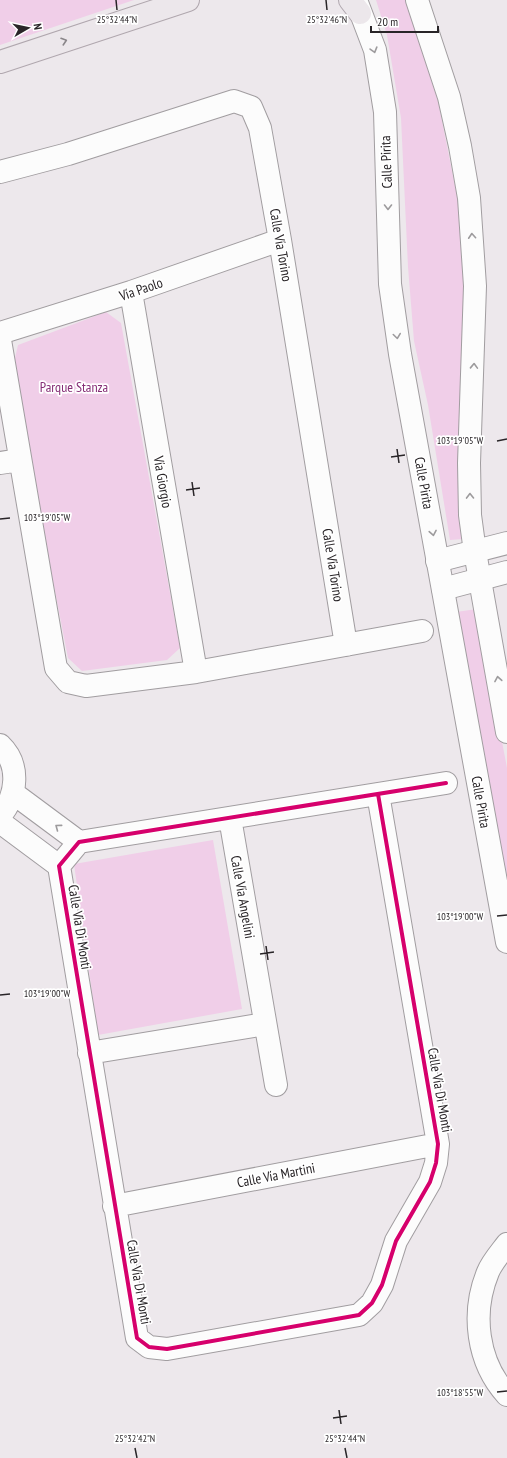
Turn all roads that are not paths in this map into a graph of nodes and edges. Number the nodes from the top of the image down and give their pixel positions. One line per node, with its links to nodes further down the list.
1 (188, 0): 4 (main road, one-way to 1)
2 (417, 0): 13 (street, one-way to 2)
3 (355, 4): 14 (street, Calle Pirita, one-way to 14)
4 (0, 62)
5 (0, 172): 6 (street, Calle Vía Torino)
6 (280, 240): 7 (street, Vía Paolo); 19 (street, Calle Vía Torino)
7 (131, 292): 8 (street, Vía Paolo); 20 (street, Vía Giorgio)
8 (0, 333)
9 (0, 340): 10 (street)
10 (6, 419): 11 (street)
11 (10, 462): 20 (street)
12 (507, 543): 13 (street)
13 (475, 552): 14 (street); 16 (street)
14 (437, 561): 17 (street, Calle Pirita)
15 (507, 572): 16 (street)
16 (480, 578): 17 (street); 21 (street, one-way to 16)
17 (443, 589): 31 (street, Calle Pirita)
18 (422, 631): 19 (street)
19 (346, 645): 20 (street)
20 (196, 672)
21 (507, 732)
22 (0, 745): 24 (street)
23 (446, 783): 25 (street)
24 (13, 793): 26 (street); 29 (street, one-way to 24)
25 (378, 794): 27 (street); 35 (street, Calle Vía Di Monti)
26 (0, 816)
27 (230, 818): 29 (street); 32 (street, Calle Vía Angelini)
28 (0, 822): 30 (street, Calle Vía Di Monti)
29 (79, 842): 30 (street, Calle Vía Di Monti)
30 (59, 866): 33 (street, Calle Vía Di Monti)
31 (507, 942)
32 (265, 1024): 33 (street); 34 (street, Calle Vía Angelini)
33 (89, 1053): 36 (street, Calle Vía Di Monti)
34 (276, 1085)
35 (438, 1144): 36 (street, Calle Vía Martini); 36 (street, Calle Vía Di Monti)
36 (114, 1206)
37 (507, 1244): 38 (street)
38 (507, 1395)

